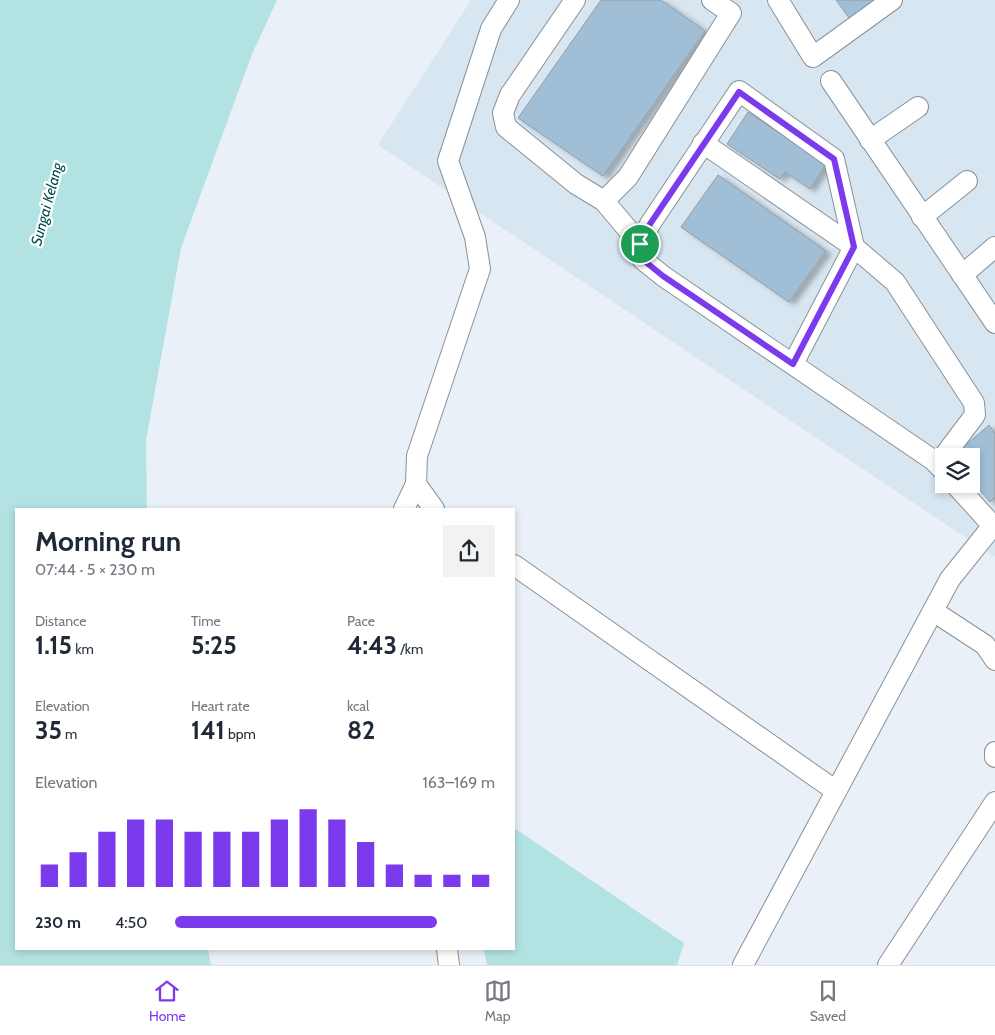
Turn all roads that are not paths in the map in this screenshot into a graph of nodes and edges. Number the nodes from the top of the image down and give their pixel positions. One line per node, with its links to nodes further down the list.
1 (509, 0): 21 (lane)
2 (575, 0): 11 (lane)
3 (712, 0): 11 (lane)
4 (778, 0): 5 (lane)
5 (892, 0)
6 (831, 81): 8 (lane)
7 (918, 108): 8 (lane)
8 (870, 140): 12 (lane)
9 (703, 143): 13 (lane); 14 (lane); 14 (lane)
10 (968, 180): 12 (lane)
11 (604, 201): 13 (lane)
12 (922, 217): 16 (lane)
13 (640, 244): 18 (lane)
14 (854, 247): 18 (lane); 19 (lane)
15 (995, 247): 16 (lane)
16 (962, 275): 17 (lane)
17 (995, 322)
18 (793, 364): 20 (lane)
19 (952, 448)
20 (935, 457)
21 (416, 484): 23 (lane); 24 (lane)
22 (964, 493): 25 (lane)
23 (404, 508)
24 (433, 508)
25 (994, 525): 27 (lane)
26 (515, 566): 31 (lane)
27 (933, 611): 28 (lane); 31 (lane)
28 (995, 660)
29 (995, 752): 30 (lane)
30 (995, 757)
31 (836, 792): 35 (lane)
32 (995, 802): 36 (lane)
33 (447, 950): 34 (lane)
34 (450, 965)
35 (743, 965)
36 (888, 965)

